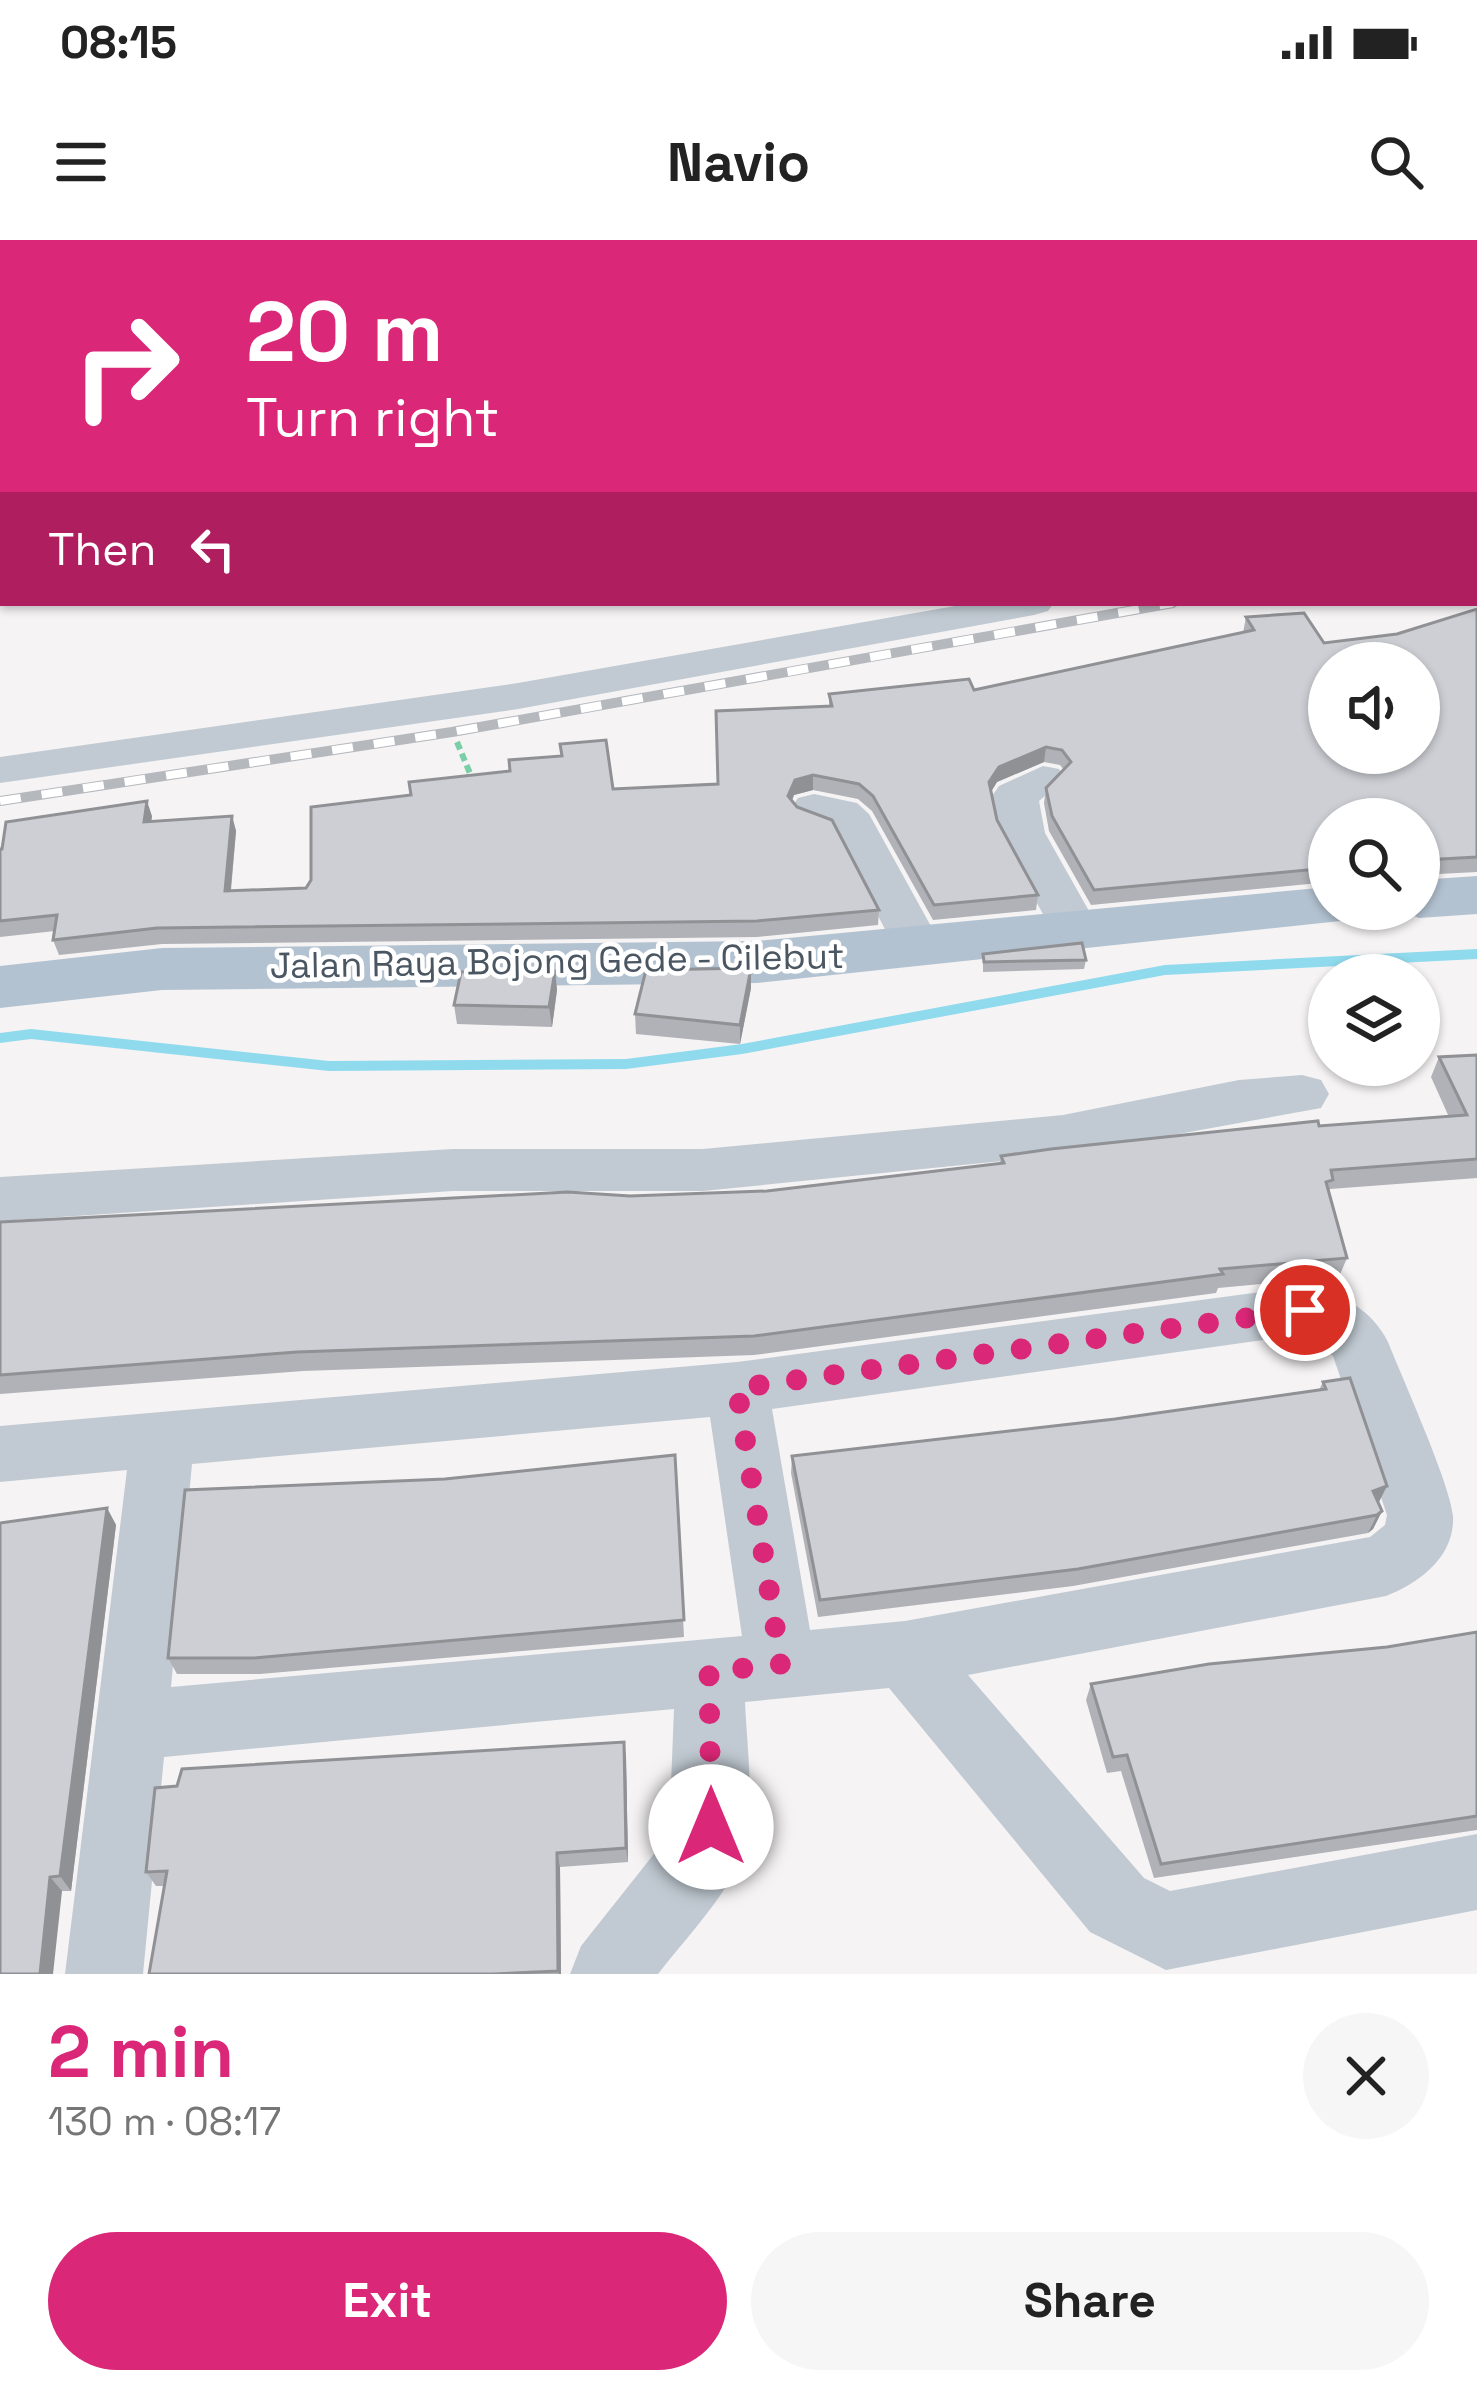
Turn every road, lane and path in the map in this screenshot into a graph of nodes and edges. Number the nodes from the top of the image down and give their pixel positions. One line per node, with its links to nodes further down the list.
1 (1019, 606): 2 (street)
2 (441, 709): 3 (street); 5 (path)
3 (0, 770)
4 (1042, 779): 10 (street)
5 (476, 788)
6 (814, 808): 11 (street)
7 (1477, 895): 8 (main road)
8 (1440, 898)
9 (1308, 908): 10 (main road, Jalan Raya Bojong Gede - Cilebut)
10 (1074, 926): 11 (main road, Jalan Raya Bojong Gede - Cilebut)
11 (918, 948): 12 (main road, Jalan Raya Bojong Gede - Cilebut)
12 (0, 987)
13 (1302, 1094): 14 (street)
14 (0, 1198)
15 (737, 1388): 16 (street); 18 (street); 19 (street)
16 (163, 1440): 17 (street); 21 (street)
17 (0, 1454)
18 (905, 1654): 19 (street); 22 (street)
19 (781, 1664): 20 (street)
20 (709, 1672): 21 (street); 24 (street)
21 (132, 1725): 23 (street)
22 (1477, 1872)
23 (104, 1974)
24 (609, 1974)

